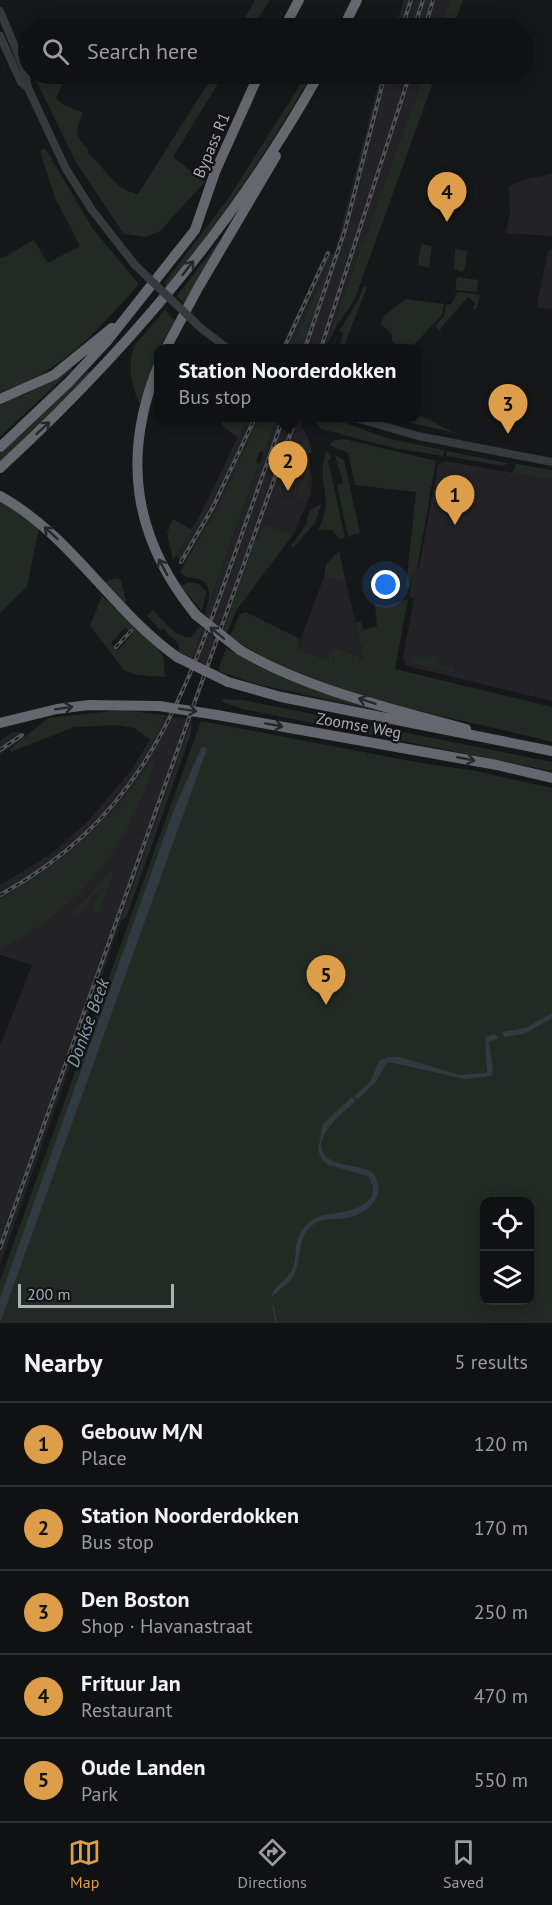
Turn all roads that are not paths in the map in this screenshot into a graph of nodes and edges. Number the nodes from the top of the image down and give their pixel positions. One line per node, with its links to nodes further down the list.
1 (299, 0): 4 (highway)
2 (357, 0): 5 (highway)
3 (0, 11): 7 (street)
4 (289, 18)
5 (348, 18)
6 (0, 36): 8 (street)
7 (18, 53)
8 (18, 75)
9 (23, 84): 13 (street)
10 (28, 84): 13 (street)
11 (255, 84): 15 (highway, Bypass R1)
12 (313, 84): 14 (highway)
13 (28, 88): 17 (street, bridge)
14 (304, 100): 16 (highway); 23 (highway, one-way to 14)
15 (129, 315): 19 (highway); 21 (highway)
16 (168, 344)
17 (222, 344)
18 (154, 380): 26 (highway, one-way to 18, bridge)
19 (0, 399)
20 (371, 422): 22 (street)
21 (0, 447)
22 (552, 462)
23 (0, 468)
24 (3, 497): 26 (highway, Zoomse Weg, one-way to 24, bridge)
25 (2, 724): 27 (highway, Zoomse Weg, one-way to 27, bridge)
26 (547, 750)
27 (552, 778)

